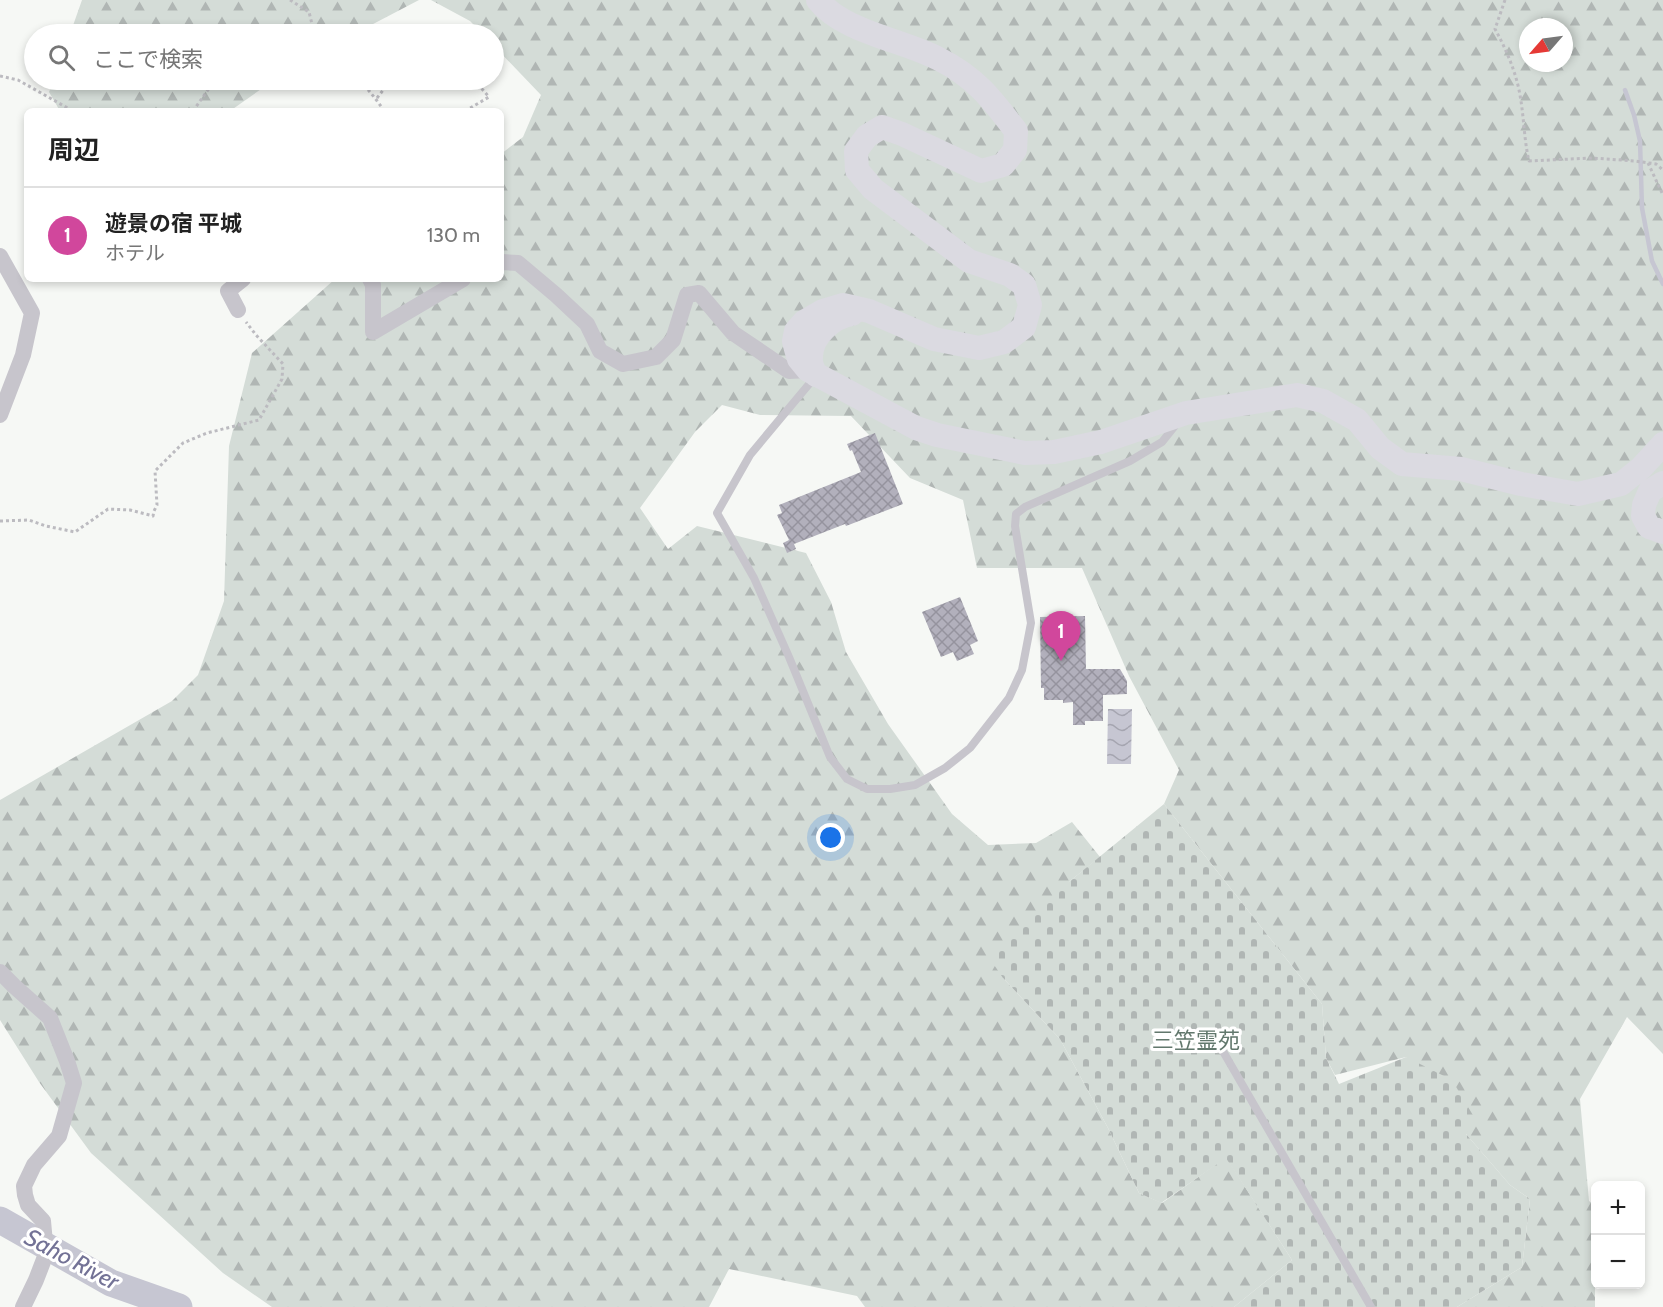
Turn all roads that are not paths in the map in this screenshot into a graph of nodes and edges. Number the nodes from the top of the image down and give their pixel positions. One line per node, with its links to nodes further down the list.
1 (818, 0): 8 (street)
2 (0, 256): 10 (street)
3 (504, 262): 8 (street)
4 (239, 282): 7 (street)
5 (372, 282): 6 (street)
6 (458, 282)
7 (238, 310)
8 (812, 373): 9 (street); 9 (lane)
9 (1186, 412): 11 (street)
10 (0, 415)
11 (1663, 444)
12 (1663, 483): 13 (street)
13 (1663, 532)
14 (0, 972): 16 (street)
15 (1213, 1034): 17 (lane)
16 (22, 1307)
17 (1371, 1307)

